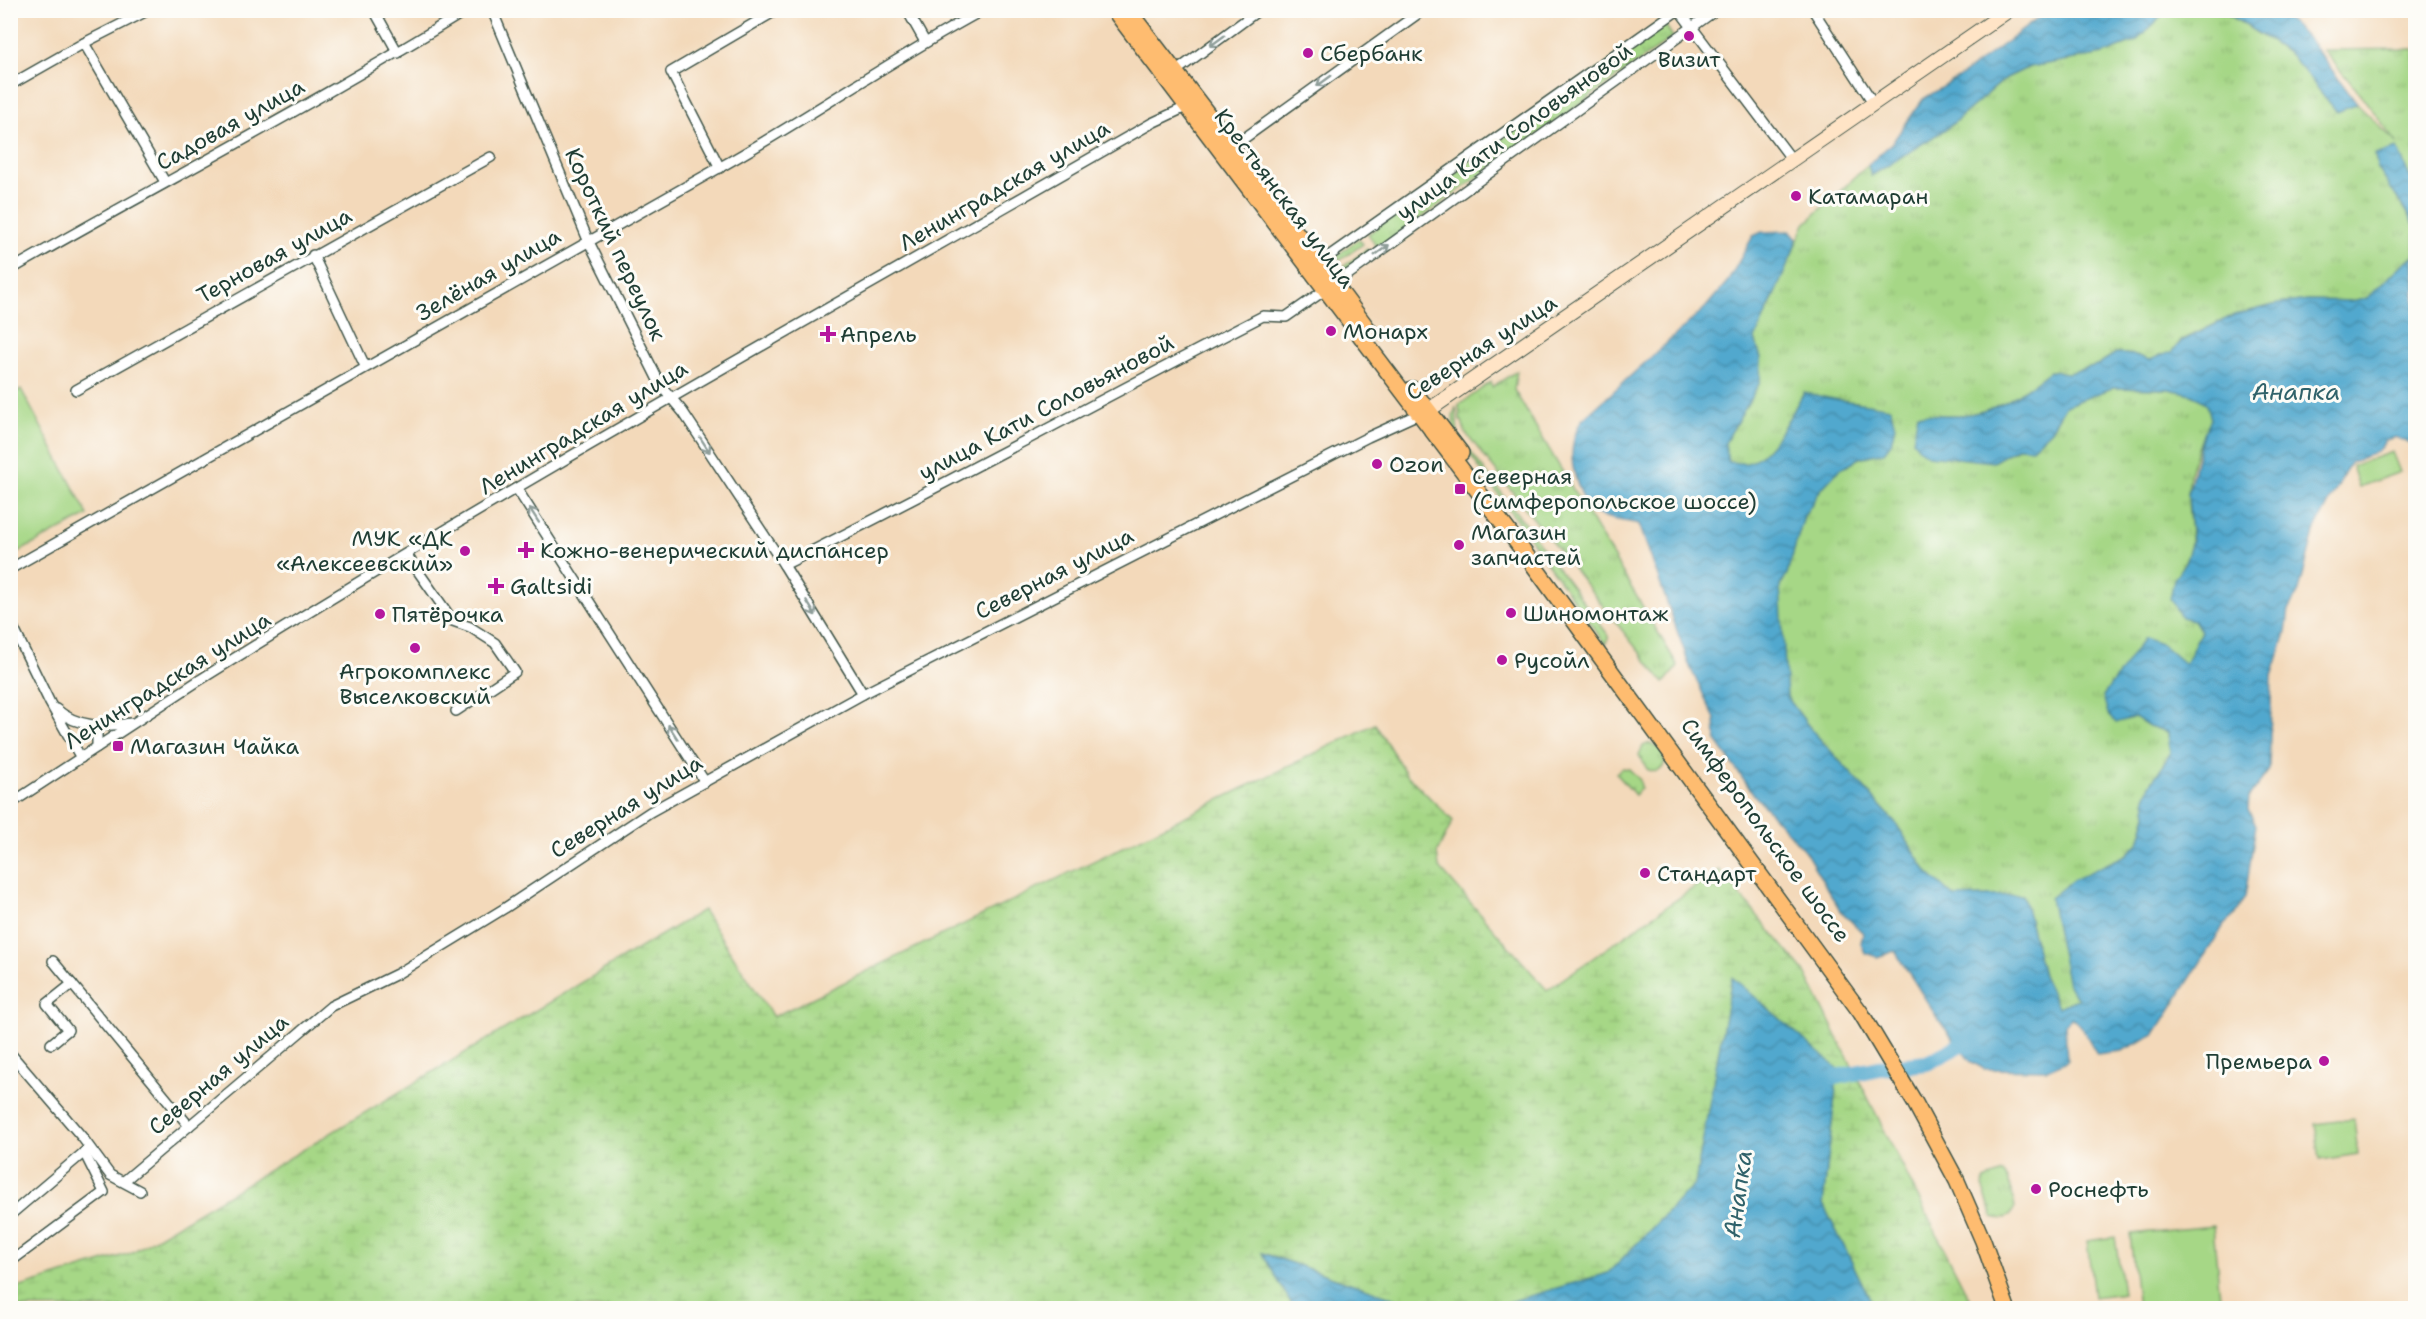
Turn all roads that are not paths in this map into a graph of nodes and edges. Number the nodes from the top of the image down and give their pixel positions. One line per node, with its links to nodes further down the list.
1 (149, 10): 18 (street)
2 (374, 10): 19 (street)
3 (467, 10): 19 (street, Садовая улица)
4 (492, 10): 29 (street, Короткий переулок)
5 (777, 10): 27 (street)
6 (907, 10): 17 (street)
7 (983, 10): 17 (street, Зелёная улица)
8 (1114, 10): 23 (main road, Крестьянская улица)
9 (1128, 10): 20 (main road, Крестьянская улица)
10 (1259, 10): 20 (street, one-way to 20)
11 (1423, 10): 24 (street, one-way to 24)
12 (1678, 10): 16 (street); 31 (street, улица Кати Соловьяновой)
13 (1716, 10): 16 (street, улица Кати Соловьяновой)
14 (1813, 10): 22 (street)
15 (2009, 10): 22 (street, Северная улица)
16 (1691, 27): 26 (street); 33 (street, улица Кати Соловьяновой, one-way to 16)
17 (925, 42): 27 (street, Зелёная улица)
18 (84, 44): 21 (street); 28 (street)
19 (398, 53): 28 (street, Садовая улица)
20 (1175, 72): 24 (main road, Крестьянская улица)
21 (10, 85)
22 (1874, 104): 26 (street, Северная улица)
23 (1188, 106): 33 (main road, Крестьянская улица); 36 (street, Ленинградская улица)
24 (1232, 147): 31 (main road, Крестьянская улица)
25 (491, 157): 30 (street, Терновая улица)
26 (1793, 161): 37 (street, Северная улица)
27 (720, 168): 29 (street, Зелёная улица)
28 (165, 182): 32 (street, Садовая улица)
29 (588, 240): 34 (street, Зелёная улица); 36 (street, Короткий переулок)
30 (313, 255): 34 (street); 35 (street, Терновая улица)
31 (1319, 263): 33 (main road, Крестьянская улица)
32 (10, 270)
33 (1330, 287): 37 (main road, Крестьянская улица); 40 (street, улица Кати Соловьяновой)
34 (365, 366): 41 (street, Зелёная улица)
35 (76, 390)
36 (670, 398): 38 (street, Ленинградская улица); 40 (street, Короткий переулок, one-way to 40)
37 (1423, 412): 43 (street, Северная улица); 56 (main road, Симферопольское шоссе)
38 (518, 489): 39 (street, Ленинградская улица); 50 (street, one-way to 38)
39 (406, 554): 45 (street); 46 (street, Ленинградская улица)
40 (784, 565): 43 (street, Короткий переулок, one-way to 43)
41 (10, 569)
42 (10, 621): 44 (street)
43 (863, 694): 50 (street, Северная улица)
44 (50, 703): 47 (street); 49 (street)
45 (456, 711)
46 (133, 723): 47 (street); 48 (street, Ленинградская улица)
47 (91, 725): 48 (street)
48 (97, 747): 49 (street, Ленинградская улица)
49 (81, 758): 51 (street, Ленинградская улица)
50 (705, 782): 57 (street, Северная улица)
51 (10, 804)
52 (53, 961): 53 (street)
53 (72, 984): 54 (street); 57 (street)
54 (51, 1044)
55 (10, 1053): 58 (street)
56 (1917, 1101): 63 (main road, Симферопольское шоссе); 64 (main road, Симферопольское шоссе)
57 (189, 1126): 59 (street, Северная улица)
58 (87, 1150): 59 (street); 61 (street); 62 (street)
59 (124, 1181): 60 (street)
60 (140, 1191)
61 (10, 1215)
62 (10, 1262)
63 (2007, 1308)
64 (2014, 1308)

